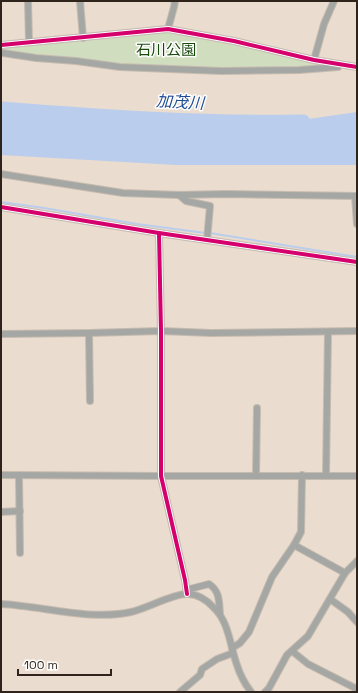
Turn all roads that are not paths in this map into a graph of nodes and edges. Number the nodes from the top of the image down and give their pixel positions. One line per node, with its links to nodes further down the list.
1 (28, 1): 7 (street)
2 (80, 1): 6 (street)
3 (175, 1): 5 (street)
4 (334, 1): 10 (street)
5 (168, 29): 6 (street); 10 (street)
6 (82, 38): 7 (street)
7 (29, 42): 8 (street)
8 (1, 45)
9 (1, 52): 11 (street)
10 (314, 60): 11 (street)
11 (349, 66): 12 (street)
12 (357, 67)
13 (1, 174): 14 (street)
14 (179, 195): 15 (street); 19 (street)
15 (356, 196): 17 (street)
16 (1, 207): 18 (street)
17 (357, 224)
18 (159, 233): 19 (street); 21 (street)
19 (207, 240): 20 (street)
20 (357, 262)
21 (161, 331): 23 (street); 24 (street); 31 (street)
22 (357, 331): 23 (street)
23 (328, 332): 30 (street)
24 (89, 333): 25 (street); 26 (street)
25 (1, 334)
26 (90, 401)
27 (257, 408): 32 (street)
28 (1, 475): 29 (street)
29 (19, 475): 31 (street); 35 (street)
30 (326, 475): 33 (street); 34 (street)
31 (161, 476): 32 (street); 41 (street)
32 (256, 476): 33 (street)
33 (302, 476): 37 (street)
34 (357, 476)
35 (20, 511): 36 (street); 38 (street)
36 (1, 512)
37 (294, 545): 40 (street); 46 (street)
38 (20, 553)
39 (357, 561): 40 (street)
40 (345, 573): 42 (street)
41 (186, 592): 43 (street); 44 (street); 44 (street)
42 (330, 600): 45 (street); 47 (street)
43 (1, 604)
44 (220, 616): 46 (street)
45 (357, 622)
46 (232, 651): 49 (street); 50 (street)
47 (292, 651): 48 (street); 51 (street)
48 (357, 689)
49 (180, 692)
50 (251, 692)
51 (265, 692)

